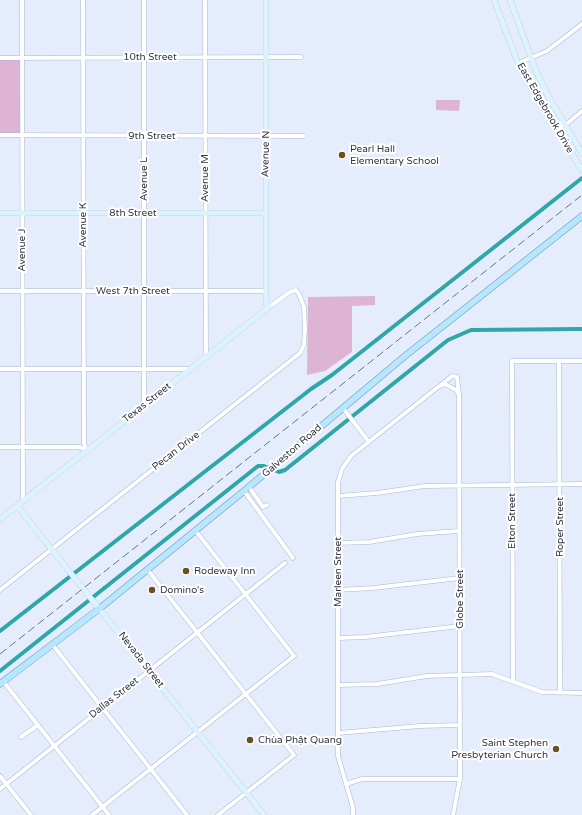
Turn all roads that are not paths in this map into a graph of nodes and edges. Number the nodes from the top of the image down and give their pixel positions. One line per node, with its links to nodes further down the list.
1 (22, 0): 14 (street, Avenue J)
2 (83, 0): 9 (street, Avenue K)
3 (144, 0): 10 (street, Avenue L)
4 (205, 0): 11 (street, Avenue M)
5 (266, 0): 12 (street, Avenue N)
6 (494, 0): 17 (street, East Edgebrook Drive)
7 (510, 0): 16 (street, East Edgebrook Drive)
8 (582, 24): 16 (street)
9 (83, 57): 10 (street, 10th Street); 14 (street, 10th Street); 23 (street, Avenue K)
10 (144, 57): 11 (street, 10th Street); 24 (street, Avenue L)
11 (205, 57): 12 (street, 10th Street); 25 (street, Avenue M)
12 (266, 57): 15 (street, 10th Street); 26 (street, Avenue N)
13 (0, 58): 14 (street, 10th Street)
14 (22, 58): 22 (street, Avenue J)
15 (301, 58)
16 (531, 58): 17 (street); 19 (street, East Edgebrook Drive)
17 (518, 63): 20 (street, East Edgebrook Drive)
18 (582, 111): 19 (street)
19 (565, 124): 20 (street); 28 (street, East Edgebrook Drive)
20 (557, 129): 29 (street, East Edgebrook Drive)
21 (0, 135): 22 (street, 9th Street)
22 (22, 135): 23 (street, 9th Street); 31 (street, Avenue J)
23 (83, 136): 24 (street, 9th Street); 32 (street, Avenue K)
24 (144, 136): 25 (street, 9th Street); 33 (street, Avenue L)
25 (205, 136): 26 (street, 9th Street); 34 (street, Avenue M)
26 (267, 136): 27 (street, 9th Street); 35 (street, Avenue N)
27 (304, 136)
28 (582, 153)
29 (582, 170)
30 (0, 213): 31 (street, 8th Street)
31 (22, 213): 32 (street, 8th Street); 39 (street, Avenue J)
32 (83, 213): 33 (street, 8th Street); 40 (street, Avenue K)
33 (144, 213): 34 (street, 8th Street); 41 (street, Avenue L)
34 (206, 213): 35 (street, 8th Street); 42 (street, Avenue M)
35 (266, 213): 43 (street, Avenue N)
36 (582, 216): 56 (main road, Galveston Road)
37 (296, 290): 44 (street, Texas Street); 74 (street, Pecan Drive)
38 (0, 291): 39 (street, West 7th Street)
39 (22, 291): 40 (street, West 7th Street); 49 (street, Avenue J)
40 (83, 291): 41 (street, West 7th Street); 50 (street, Avenue K)
41 (144, 291): 42 (street, West 7th Street); 51 (street, Avenue L)
42 (206, 291): 43 (street, West 7th Street); 45 (street, Avenue M)
43 (266, 291): 44 (street, Avenue N)
44 (269, 307): 45 (street, Texas Street)
45 (206, 356): 52 (street, Texas Street)
46 (559, 361): 47 (street); 62 (street, Elton Street); 63 (street, Roper Street)
47 (582, 361)
48 (0, 369): 49 (street)
49 (23, 369): 50 (street); 59 (street, Avenue J)
50 (83, 369): 51 (street); 60 (street, Avenue K)
51 (144, 369): 52 (street); 55 (street, Avenue L)
52 (190, 369): 55 (street, Texas Street)
53 (438, 387): 54 (street); 54 (street, Marleen Street); 57 (street, Marleen Street)
54 (459, 395): 61 (street, Globe Street)
55 (144, 405): 60 (street, Texas Street)
56 (343, 408): 57 (street); 65 (main road, Galveston Road)
57 (369, 442): 66 (street, Marleen Street)
58 (0, 447): 59 (street)
59 (23, 447): 60 (street); 67 (street, Avenue J)
60 (86, 450): 67 (street, Texas Street)
61 (459, 484): 62 (street); 66 (street); 72 (street, Globe Street)
62 (512, 484): 63 (street); 89 (street, Elton Street)
63 (560, 484): 64 (street); 92 (street, Roper Street)
64 (582, 484)
65 (247, 489): 68 (street); 71 (main road, Galveston Road); 75 (street)
66 (338, 496): 73 (street, Marleen Street)
67 (23, 501): 69 (street, Texas Street)
68 (267, 505)
69 (17, 506): 70 (street, Texas Street); 74 (street, Nevada Street)
70 (0, 519)
71 (195, 530): 77 (main road, Galveston Road); 81 (street)
72 (459, 531): 73 (street); 78 (street, Globe Street)
73 (338, 543): 80 (street, Marleen Street)
74 (51, 550): 79 (street, Pecan Drive); 82 (street, Nevada Street)
75 (293, 558)
76 (285, 563): 81 (street, Dallas Street)
77 (147, 569): 82 (main road, Galveston Road); 84 (street)
78 (460, 578): 80 (street); 83 (street, Globe Street)
79 (0, 590)
80 (337, 590): 85 (street, Marleen Street)
81 (246, 595): 84 (street, Dallas Street); 94 (street)
82 (99, 609): 86 (main road, Galveston Road); 87 (street, Nevada Street)
83 (460, 626): 85 (street); 88 (street, Globe Street)
84 (197, 633): 87 (street, Dallas Street); 94 (street)
85 (338, 638): 91 (street, Marleen Street)
86 (52, 644): 90 (main road, Galveston Road); 95 (street)
87 (150, 671): 95 (street, Dallas Street); 98 (street, Nevada Street)
88 (459, 674): 89 (street); 91 (street); 97 (street, Globe Street)
89 (513, 681): 92 (street)
90 (2, 683): 96 (street)
91 (338, 685): 99 (street, Marleen Street)
92 (560, 693): 93 (street)
93 (582, 693)
94 (246, 694): 98 (street); 108 (street)
95 (101, 708): 101 (street, Dallas Street); 102 (street)
96 (38, 725): 100 (street); 101 (street)
97 (460, 725): 99 (street); 104 (street, Globe Street)
98 (198, 732): 102 (street); 108 (street, Nevada Street)
99 (338, 733): 106 (street, Marleen Street)
100 (21, 737)
101 (54, 746): 105 (street, Dallas Street); 109 (street)
102 (150, 769): 109 (street); 113 (street)
103 (0, 776): 105 (street)
104 (460, 779): 106 (street); 117 (street, Globe Street)
105 (6, 784): 107 (street, Dallas Street); 110 (street)
106 (346, 784): 116 (street, Marleen Street)
107 (0, 789)
108 (246, 793): 114 (street); 115 (street, Nevada Street)
109 (103, 807): 111 (street); 112 (street)
110 (31, 815)
111 (92, 815)
112 (109, 815)
113 (187, 815)
114 (218, 815)
115 (264, 815)
116 (353, 815)
117 (453, 815)

